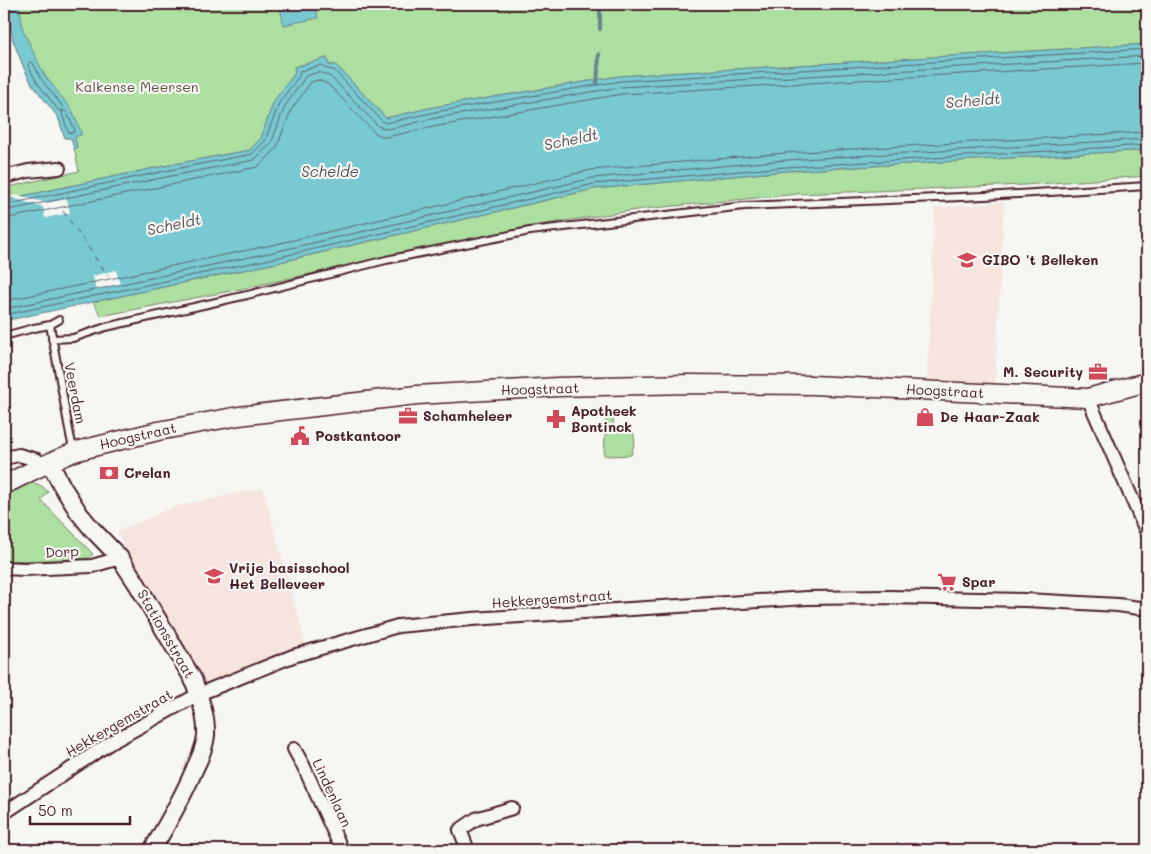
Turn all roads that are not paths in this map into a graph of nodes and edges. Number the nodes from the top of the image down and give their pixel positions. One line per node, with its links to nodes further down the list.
1 (59, 168): 2 (street)
2 (4, 177)
3 (1147, 186): 7 (lane)
4 (59, 320): 5 (lane)
5 (50, 325): 6 (lane); 7 (lane, Veerdam)
6 (4, 336)
7 (52, 339): 10 (lane, Veerdam)
8 (1147, 382): 9 (main road, Hoogstraat)
9 (1088, 398): 10 (main road, Hoogstraat); 14 (street)
10 (74, 452): 12 (main road, Hoogstraat)
11 (4, 458): 12 (street)
12 (46, 465): 13 (main road, Hoogstraat); 15 (street, Stationsstraat)
13 (4, 485)
14 (1147, 533)
15 (120, 558): 16 (street, Dorp); 18 (street, Stationsstraat)
16 (4, 568)
17 (1147, 607): 18 (street, Hekkergemstraat)
18 (199, 694): 21 (street, Hekkergemstraat); 22 (street, Stationsstraat)
19 (294, 749): 23 (street, Lindenlaan)
20 (512, 808): 24 (street)
21 (4, 813)
22 (152, 850)
23 (342, 850)
24 (468, 850)

